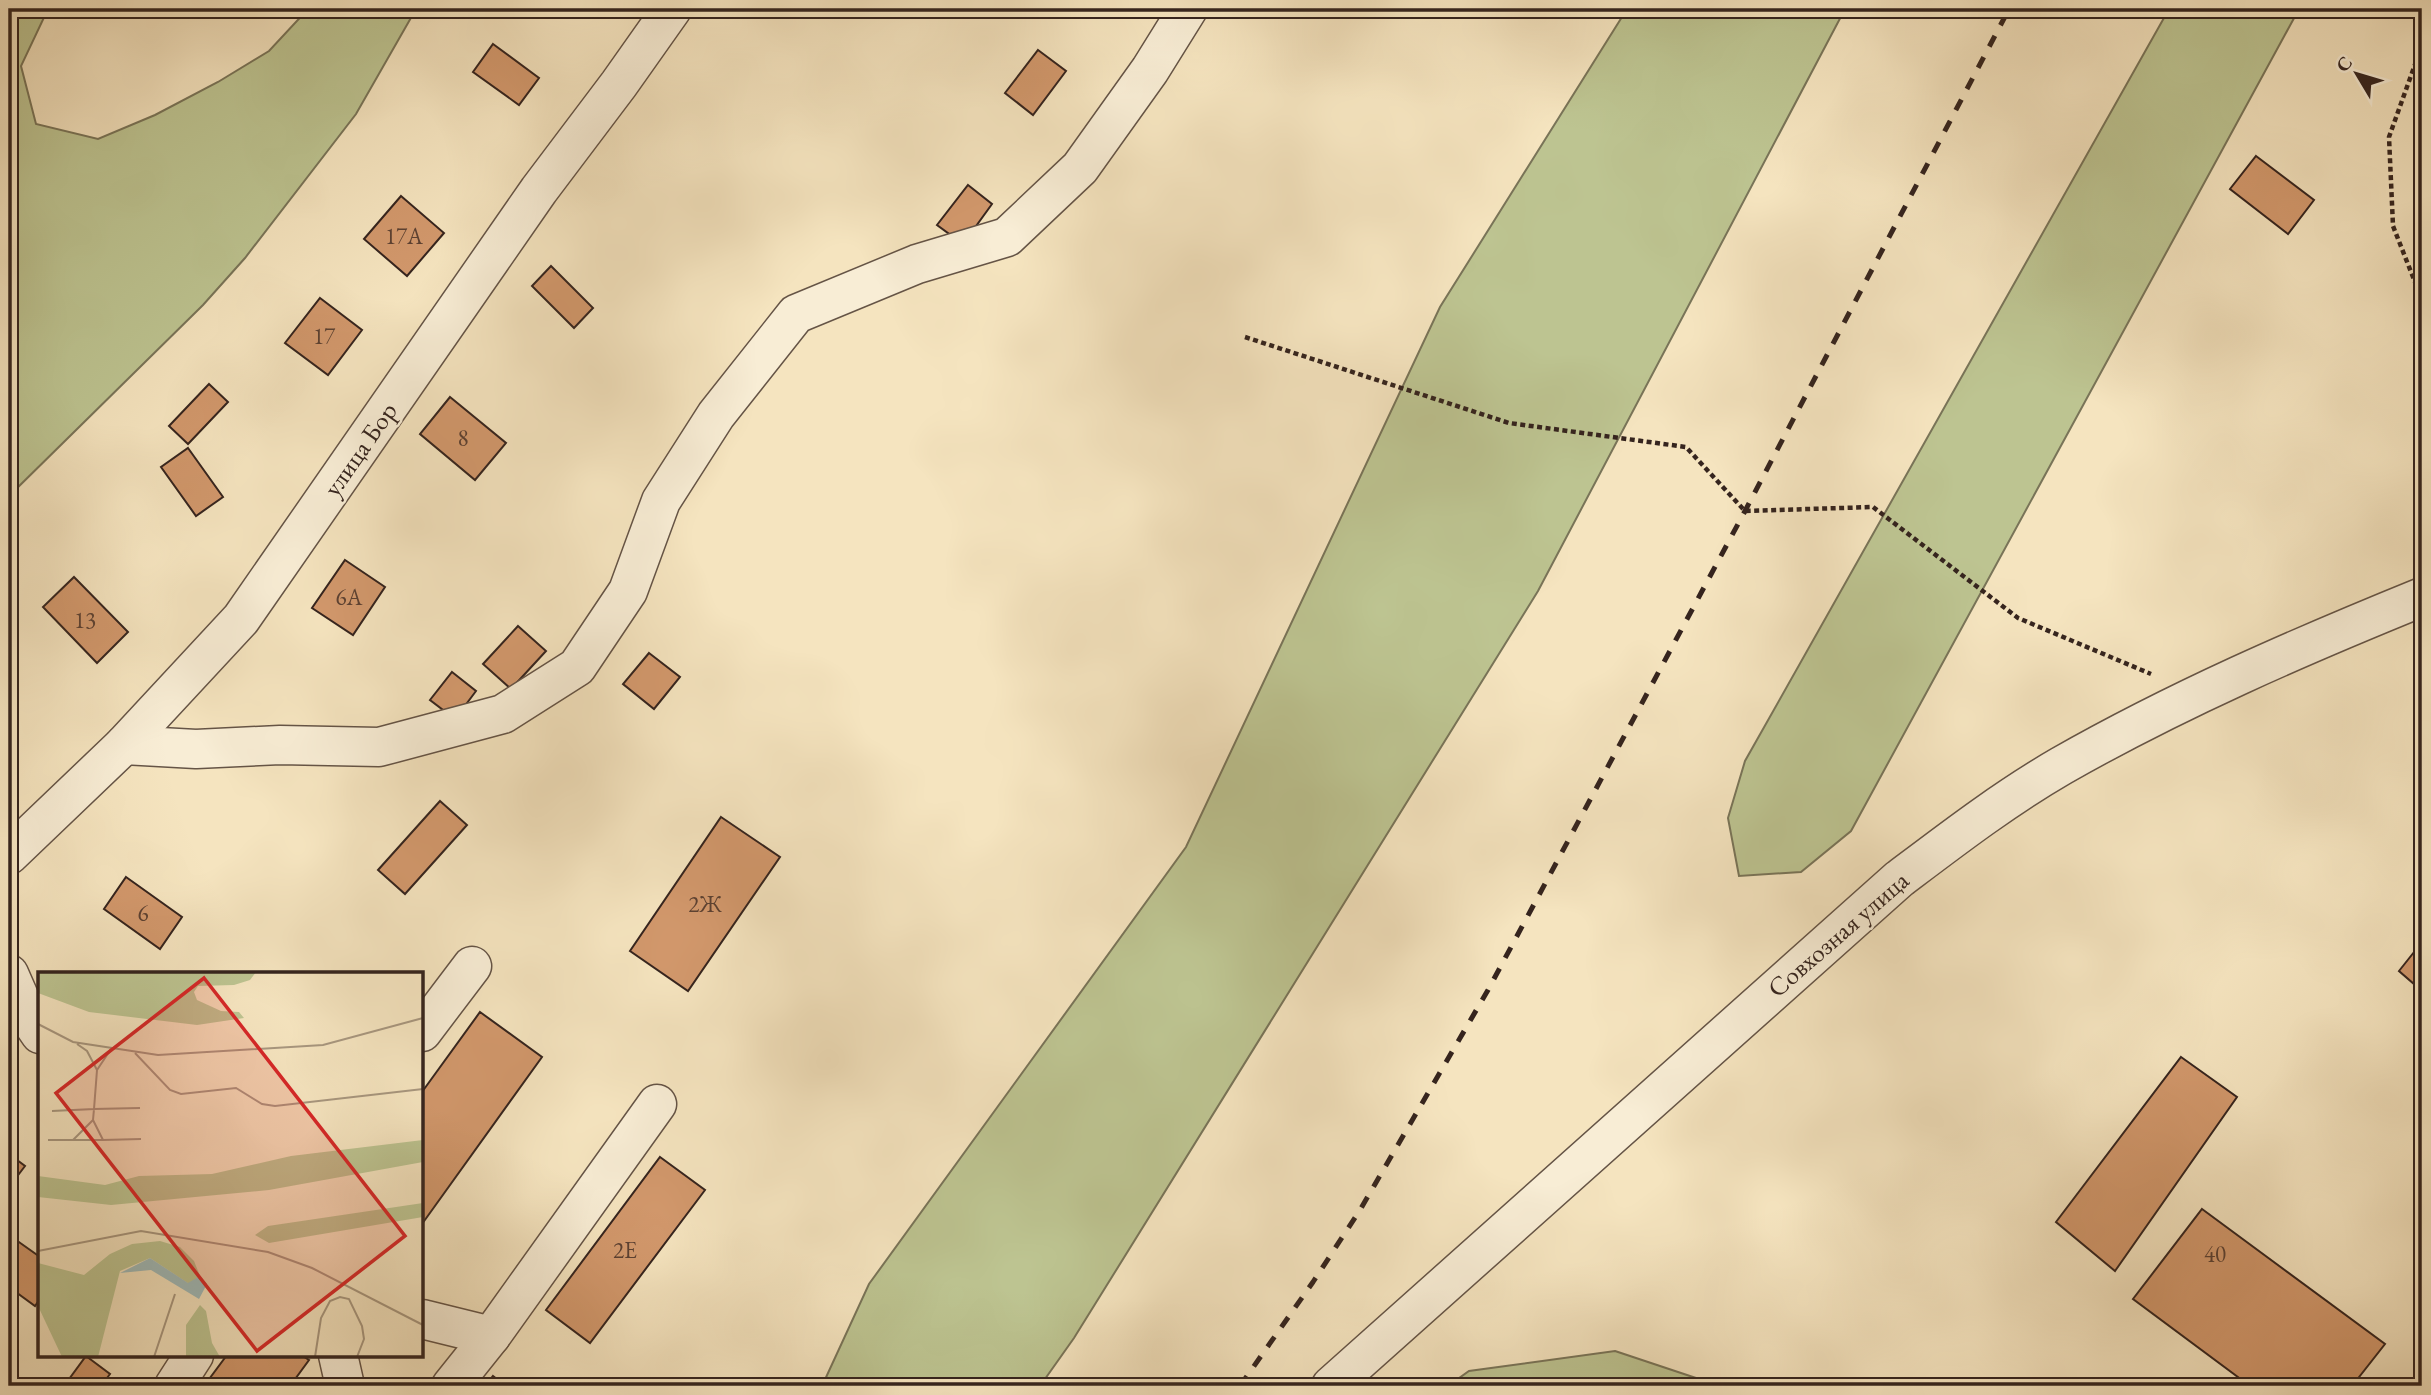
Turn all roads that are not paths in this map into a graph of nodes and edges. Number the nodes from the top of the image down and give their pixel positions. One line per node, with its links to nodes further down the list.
1 (672, 9): 4 (street, улица Бор)
2 (1188, 9): 4 (street)
3 (2422, 597): 20 (street, Совхозная улица)
4 (124, 744): 5 (street, улица Бор)
5 (9, 855)
6 (472, 966): 8 (street)
7 (9, 974): 9 (street)
8 (424, 1029)
9 (38, 1031)
10 (9, 1038): 11 (street)
11 (38, 1046)
12 (657, 1104): 14 (street)
13 (424, 1319): 14 (street)
14 (491, 1336): 19 (street)
15 (193, 1356): 17 (street)
16 (338, 1356): 18 (street)
17 (174, 1386)
18 (345, 1386)
19 (451, 1386)
20 (1331, 1386)

